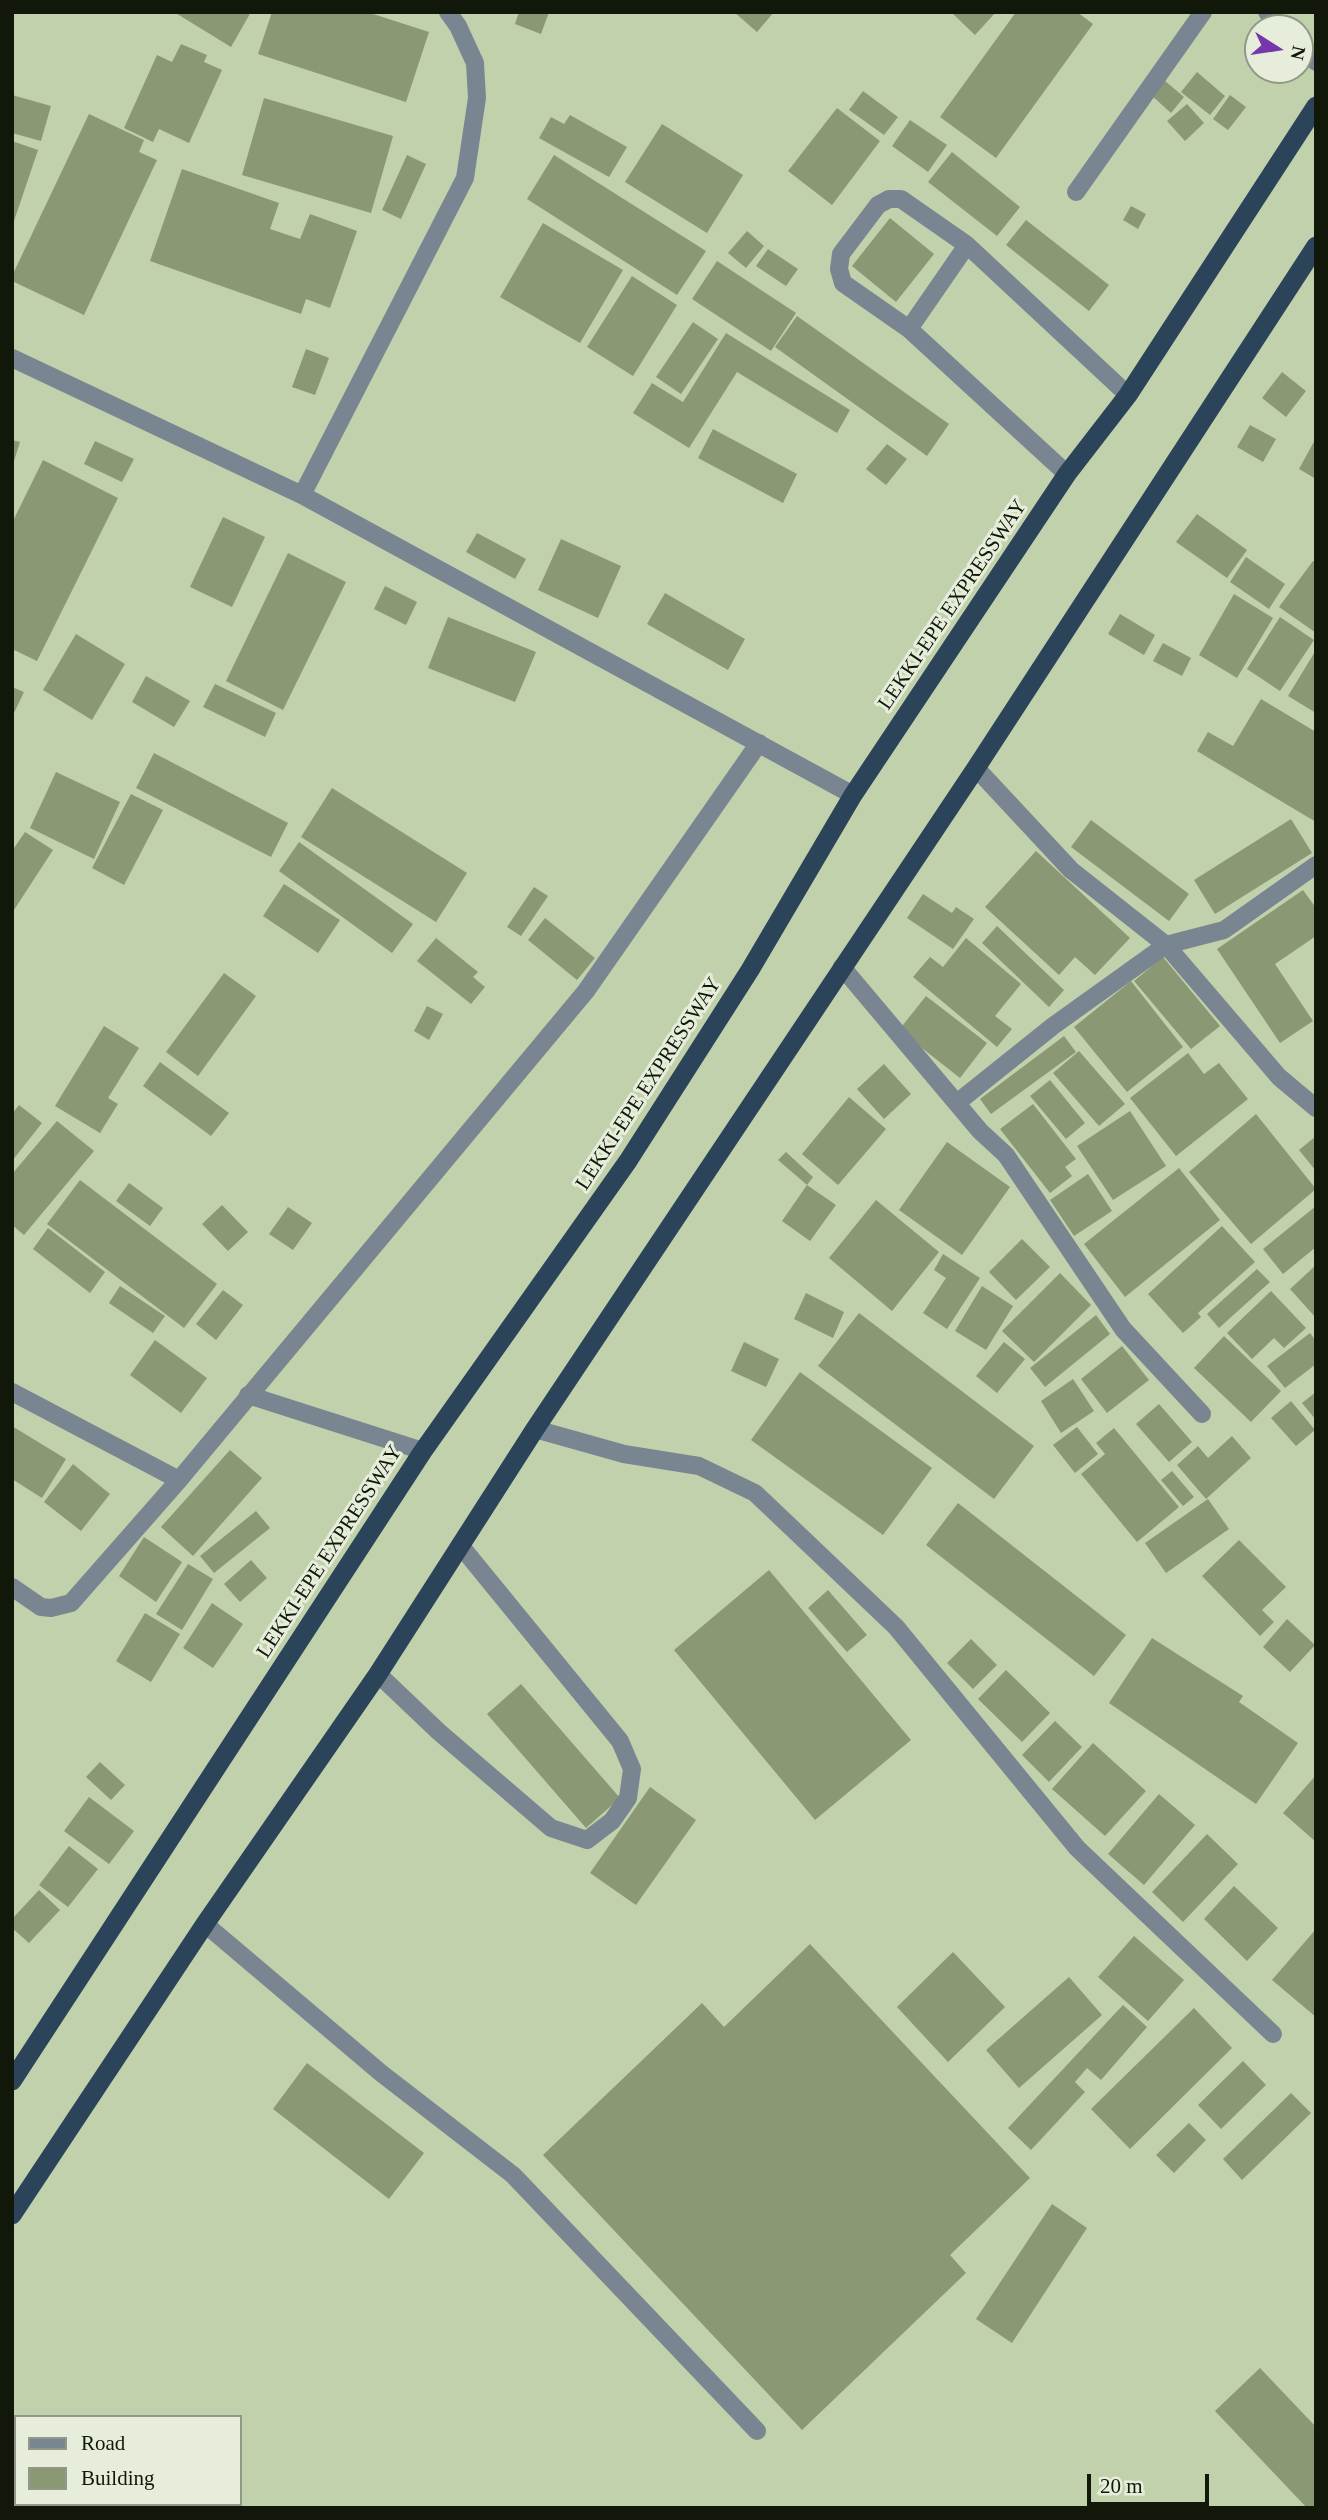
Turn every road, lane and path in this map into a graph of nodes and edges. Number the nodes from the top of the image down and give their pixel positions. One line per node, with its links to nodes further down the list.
1 (448, 12): 11 (street)
2 (1203, 12): 4 (street)
3 (1316, 106): 9 (highway, LEKKI-EPE EXPRESSWAY)
4 (1076, 192)
5 (967, 245): 7 (street); 7 (street); 9 (street)
6 (1316, 246): 13 (highway)
7 (909, 329): 10 (street)
8 (12, 358): 11 (street)
9 (1128, 395): 10 (highway, LEKKI-EPE EXPRESSWAY)
10 (1067, 474): 14 (highway, LEKKI-EPE EXPRESSWAY)
11 (302, 495): 12 (street)
12 (759, 743): 14 (street); 21 (street)
13 (976, 768): 16 (street); 17 (highway)
14 (853, 794): 24 (highway, LEKKI-EPE EXPRESSWAY)
15 (1316, 865): 16 (street)
16 (1166, 945): 18 (street); 19 (street)
17 (842, 967): 18 (street); 23 (highway)
18 (958, 1102): 22 (street)
19 (1316, 1108)
20 (12, 1392): 25 (street)
21 (248, 1395): 24 (street); 25 (street)
22 (1202, 1414)
23 (535, 1429): 26 (highway); 30 (street)
24 (423, 1451): 31 (highway, LEKKI-EPE EXPRESSWAY)
25 (179, 1480): 27 (street)
26 (460, 1545): 28 (highway); 28 (street)
27 (12, 1587)
28 (378, 1674): 29 (highway)
29 (205, 1924): 32 (highway); 33 (street)
30 (1273, 2035)
31 (12, 2081)
32 (12, 2215)
33 (757, 2431)

